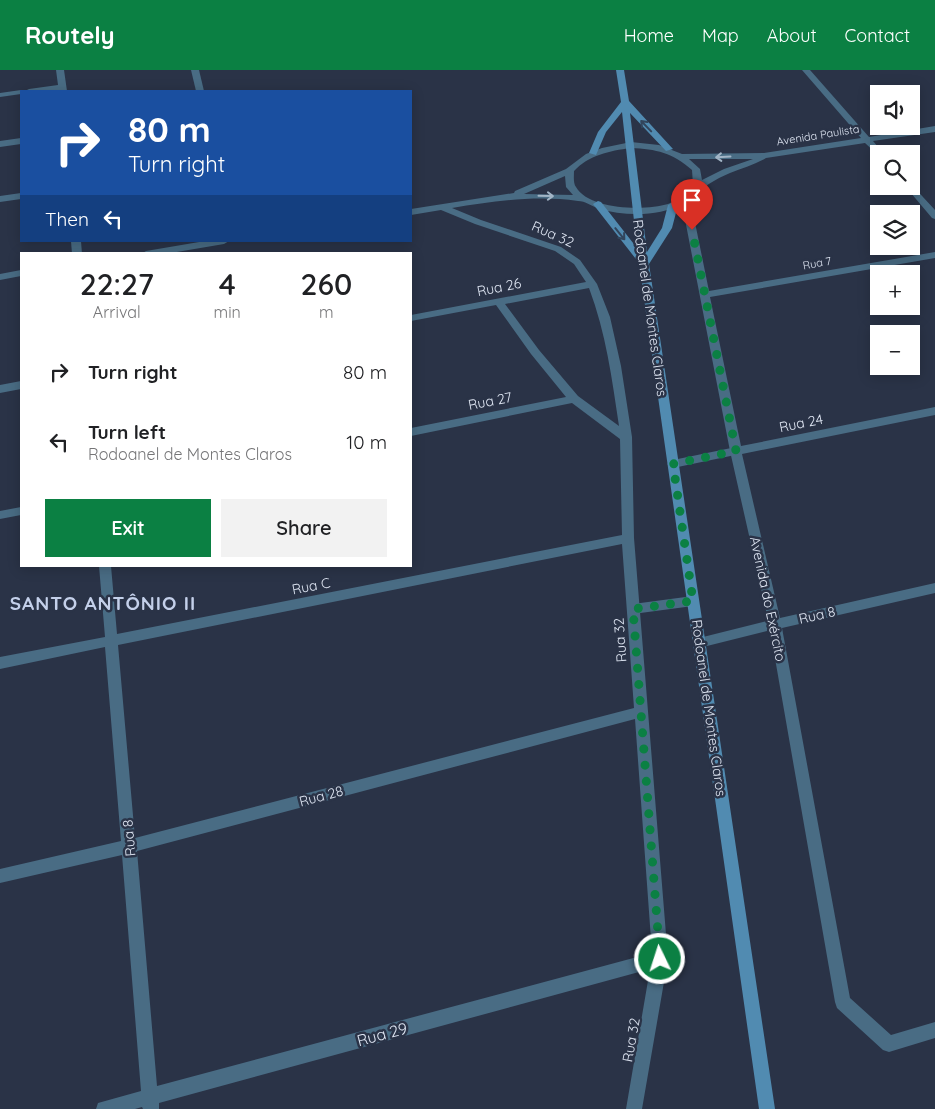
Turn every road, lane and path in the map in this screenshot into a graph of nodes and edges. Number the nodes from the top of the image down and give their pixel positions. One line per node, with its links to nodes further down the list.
1 (60, 70): 5 (street)
2 (195, 70): 7 (street)
3 (620, 70): 10 (main road, Rodoanel de Montes Claros)
4 (806, 70): 12 (street)
5 (63, 89): 6 (street)
6 (46, 90)
7 (200, 90)
8 (20, 92): 9 (street)
9 (0, 95)
10 (625, 102): 15 (main road, Rodoanel de Montes Claros); 17 (main road, one-way to 10); 18 (main road)
11 (935, 129): 12 (street, Avenida Paulista)
12 (867, 140): 16 (street); 20 (street, Avenida Paulista)
13 (20, 141): 14 (street)
14 (0, 144)
15 (631, 145): 17 (street); 18 (street); 32 (main road, Rodoanel de Montes Claros)
16 (872, 145)
17 (669, 149): 19 (street)
18 (593, 153): 21 (street)
19 (683, 156): 20 (street, Avenida Paulista, one-way to 19); 22 (street)
20 (764, 156): 22 (street, Avenida Paulista)
21 (569, 172): 25 (street); 27 (street)
22 (698, 186): 26 (street, Avenida Paulista)
23 (917, 195): 34 (street)
24 (20, 196): 28 (street)
25 (508, 196): 27 (street, one-way to 27); 31 (street)
26 (686, 197): 30 (street, Avenida Paulista); 42 (street, Avenida do Exército)
27 (583, 198): 29 (street)
28 (0, 199)
29 (598, 204): 32 (street); 38 (main road, one-way to 38)
30 (673, 205): 32 (street); 38 (main road)
31 (442, 207): 33 (street); 41 (street, Rua 32)
32 (636, 211): 38 (main road, Rodoanel de Montes Claros)
33 (412, 212)
34 (935, 216)
35 (218, 242): 36 (street)
36 (158, 252)
37 (935, 255): 42 (street, Rua 7)
38 (644, 263): 52 (main road, Rodoanel de Montes Claros)
39 (20, 273): 40 (street)
40 (0, 277)
41 (592, 284): 43 (street, Rua 26); 50 (street, Rua 32)
42 (704, 296): 51 (street, Avenida do Exército)
43 (499, 303): 44 (street, Rua 26); 47 (street)
44 (412, 318)
45 (20, 385): 46 (street)
46 (0, 389)
47 (574, 399): 49 (street, Rua 27); 50 (street)
48 (935, 411): 51 (street, Rua 24)
49 (412, 432)
50 (626, 437): 55 (street, Rua 32)
51 (736, 451): 52 (street, Rua 24); 60 (street, Avenida do Exército)
52 (673, 464): 58 (main road, Rodoanel de Montes Claros)
53 (20, 511): 54 (street)
54 (0, 515)
55 (628, 538): 59 (street, Rua 32); 61 (street, Rua C)
56 (105, 567): 61 (street, Rua 8)
57 (935, 588): 60 (street, Rua 8)
58 (693, 601): 59 (street); 62 (main road, Rodoanel de Montes Claros)
59 (633, 609): 64 (street, Rua 32)
60 (775, 624): 62 (street, Rua 8); 68 (street, Avenida do Exército)
61 (112, 640): 63 (street, Rua C); 65 (street, Rua 8)
62 (699, 643): 72 (main road, Rodoanel de Montes Claros)
63 (0, 663)
64 (641, 712): 65 (street, Rua 28); 67 (street, Rua 32)
65 (130, 846): 66 (street, Rua 28); 69 (street, Rua 8)
66 (0, 876)
67 (660, 959): 69 (street, Rua 29); 71 (street, Rua 32)
68 (935, 1030)
69 (151, 1103): 70 (street, Rua 29)
70 (104, 1109)
71 (634, 1109)
72 (767, 1109)

